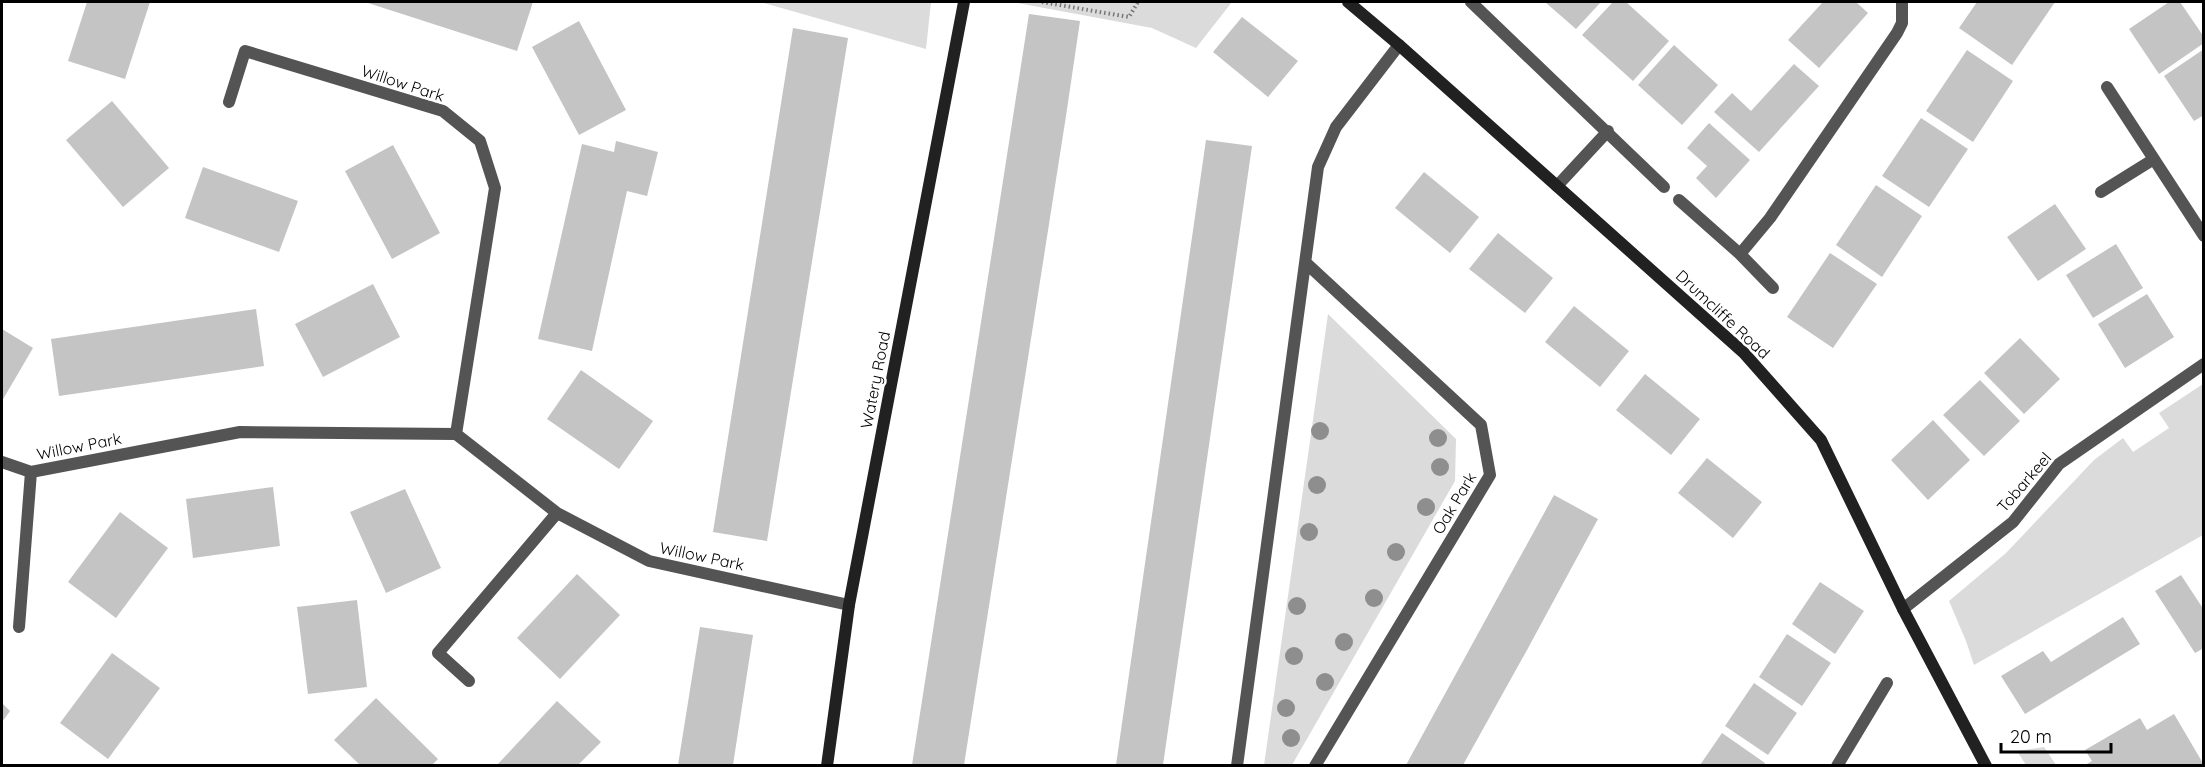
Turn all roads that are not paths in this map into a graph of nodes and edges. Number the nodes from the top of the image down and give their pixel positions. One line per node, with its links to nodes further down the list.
1 (964, 2): 23 (street, Watery Road)
2 (1348, 2): 5 (street, Drumcliffe Road)
3 (1471, 2): 8 (street)
4 (1902, 2): 15 (street)
5 (1399, 45): 10 (street, Drumcliffe Road); 16 (street)
6 (2107, 87): 9 (street)
7 (229, 102): 19 (street, Willow Park)
8 (1608, 131): 10 (street); 11 (street)
9 (2154, 159): 12 (street); 14 (street)
10 (1557, 186): 24 (street, Drumcliffe Road)
11 (1665, 187)
12 (2101, 192)
13 (1679, 200): 15 (street)
14 (2204, 236)
15 (1740, 254): 17 (street)
16 (1306, 263): 29 (street); 30 (street, Oak Park)
17 (1773, 288)
18 (2204, 363): 24 (street, Tobarkeel)
19 (456, 434): 21 (street, Willow Park); 22 (street, Willow Park)
20 (2, 462): 21 (street, Willow Park)
21 (31, 472): 25 (street, Willow Park)
22 (557, 513): 23 (street, Willow Park); 26 (street)
23 (849, 605): 28 (street, Watery Road)
24 (1903, 609): 32 (street, Drumcliffe Road)
25 (20, 627)
26 (469, 681)
27 (1887, 682): 31 (street)
28 (827, 765)
29 (1237, 765)
30 (1315, 765)
31 (1837, 765)
32 (1986, 765)

